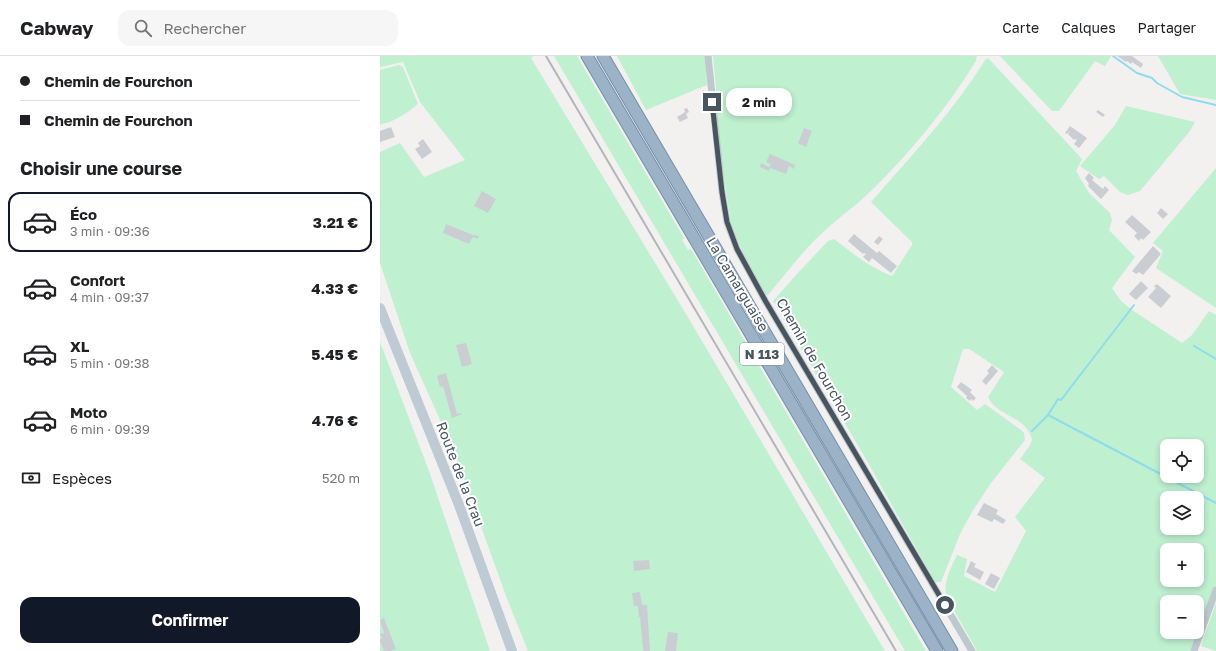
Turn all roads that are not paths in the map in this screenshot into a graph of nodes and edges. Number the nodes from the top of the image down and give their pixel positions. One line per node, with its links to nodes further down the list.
1 (587, 56): 9 (highway, La Camarguaise / N 113)
2 (603, 56): 5 (highway, La Camarguaise / N 113)
3 (607, 56): 5 (highway)
4 (708, 56): 11 (street, Chemin de Fourchon)
5 (643, 124): 10 (highway, La Camarguaise / N 113)
6 (380, 308): 8 (main road, Route de la Crau)
7 (1216, 590): 12 (street)
8 (512, 651)
9 (937, 651)
10 (952, 651)
11 (972, 651)
12 (1194, 651)

